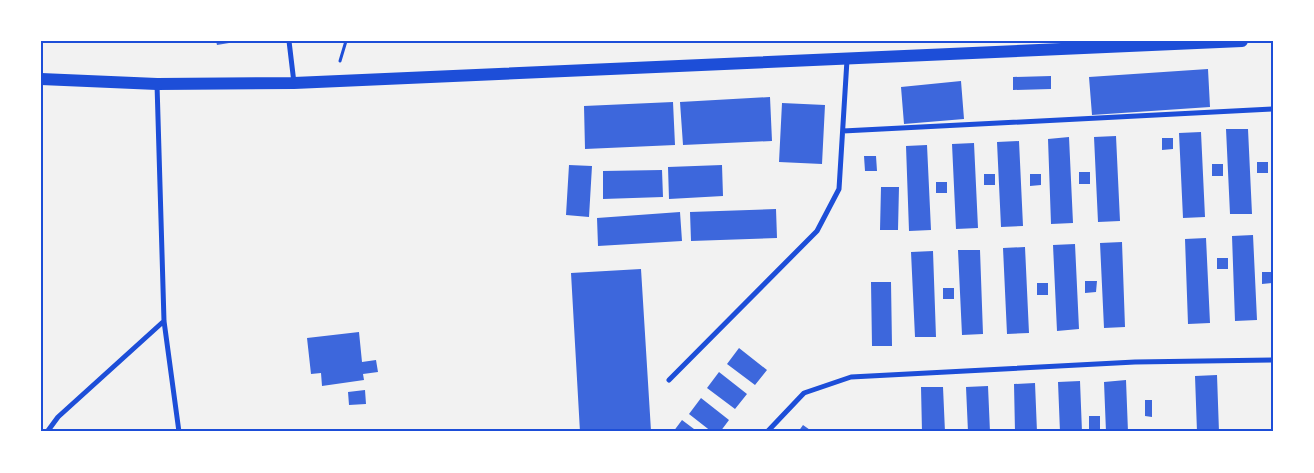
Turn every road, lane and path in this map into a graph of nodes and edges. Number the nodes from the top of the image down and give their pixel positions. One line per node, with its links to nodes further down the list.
1 (289, 41): 5 (street)
2 (1242, 41): 3 (main road)
3 (847, 60): 5 (main road); 8 (street)
4 (41, 79): 6 (main road)
5 (294, 83): 6 (main road)
6 (157, 84): 9 (street)
7 (1273, 109): 8 (street)
8 (843, 131): 11 (street)
9 (164, 321): 12 (street); 13 (street)
10 (1273, 360): 14 (street)
11 (669, 380)
12 (47, 432)
13 (178, 432)
14 (767, 432)

